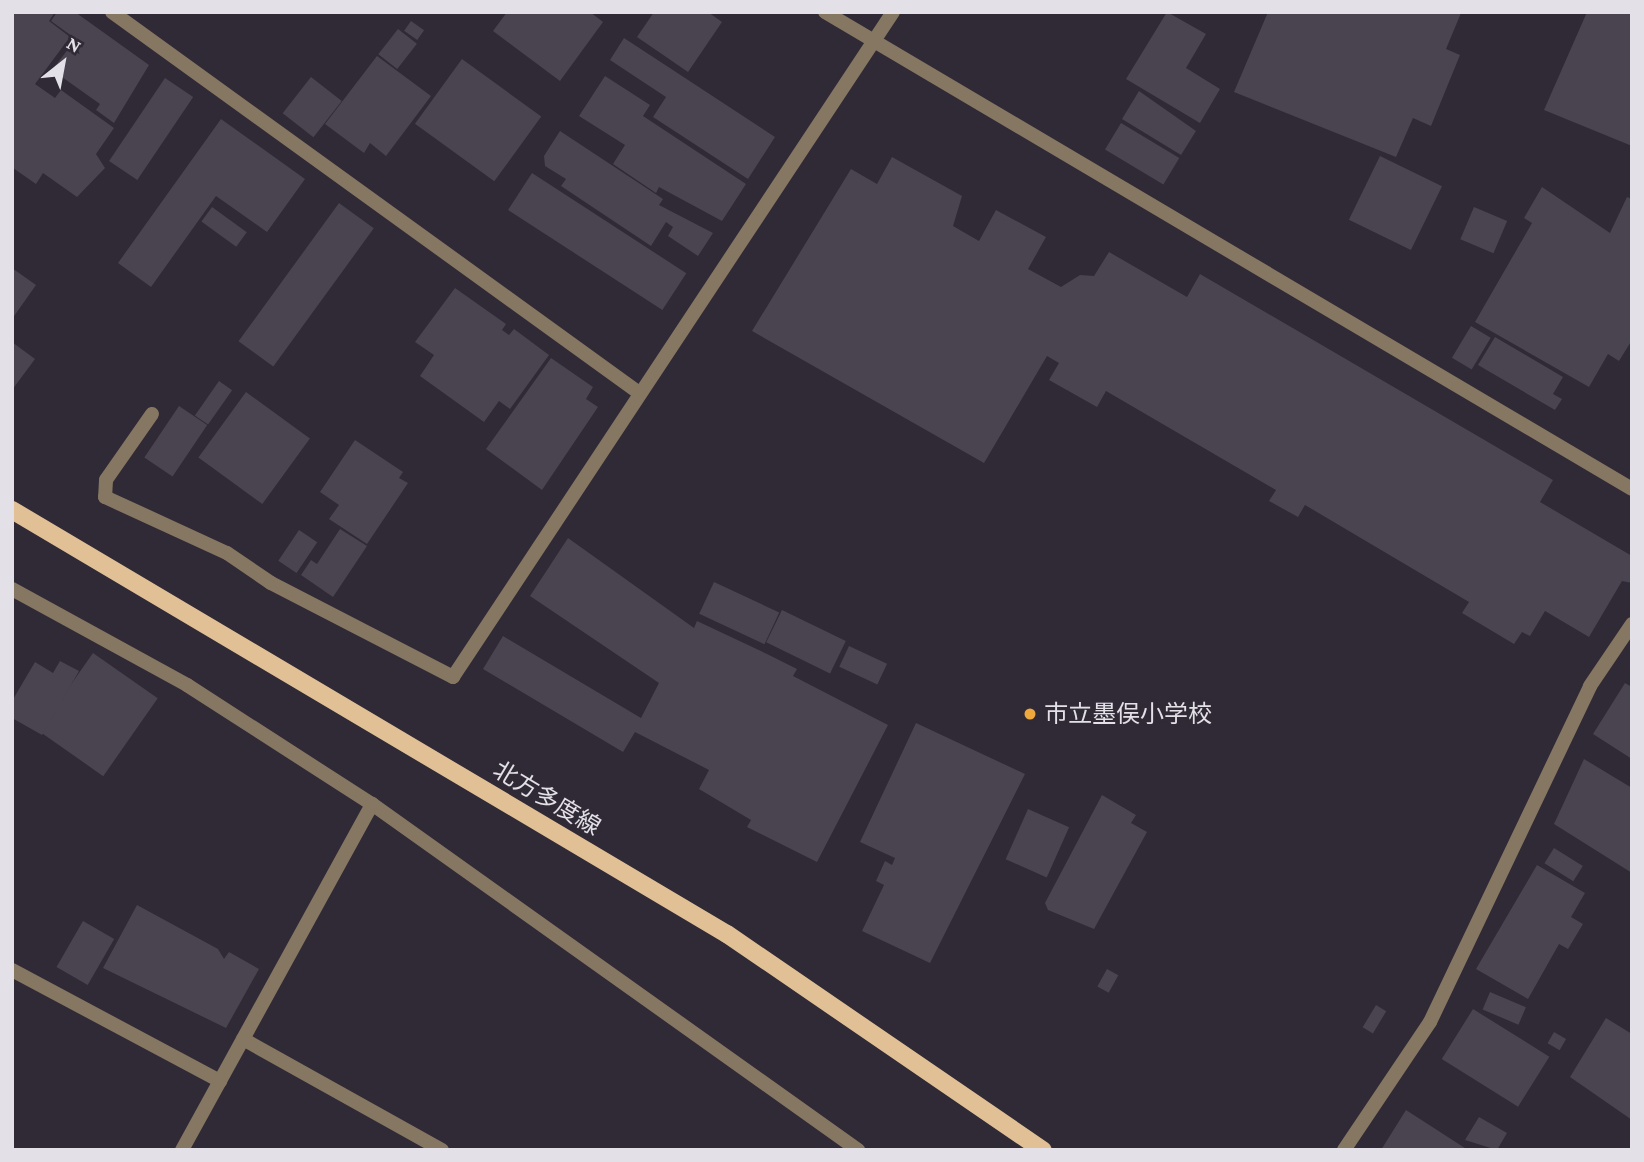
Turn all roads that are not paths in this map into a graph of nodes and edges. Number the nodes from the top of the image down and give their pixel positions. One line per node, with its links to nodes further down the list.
1 (112, 12): 5 (street)
2 (825, 12): 4 (street)
3 (893, 12): 4 (street)
4 (868, 43): 5 (street); 7 (street)
5 (638, 392): 6 (street)
6 (152, 414)
7 (1632, 489)
8 (12, 510): 18 (main road, 北方多度線)
9 (12, 589): 11 (street)
10 (1632, 624): 19 (street)
11 (372, 804): 13 (street); 17 (street)
12 (12, 970): 14 (street)
13 (243, 1039): 14 (street); 16 (street)
14 (219, 1081): 15 (street)
15 (182, 1150)
16 (442, 1150)
17 (858, 1150)
18 (1043, 1150)
19 (1345, 1150)

